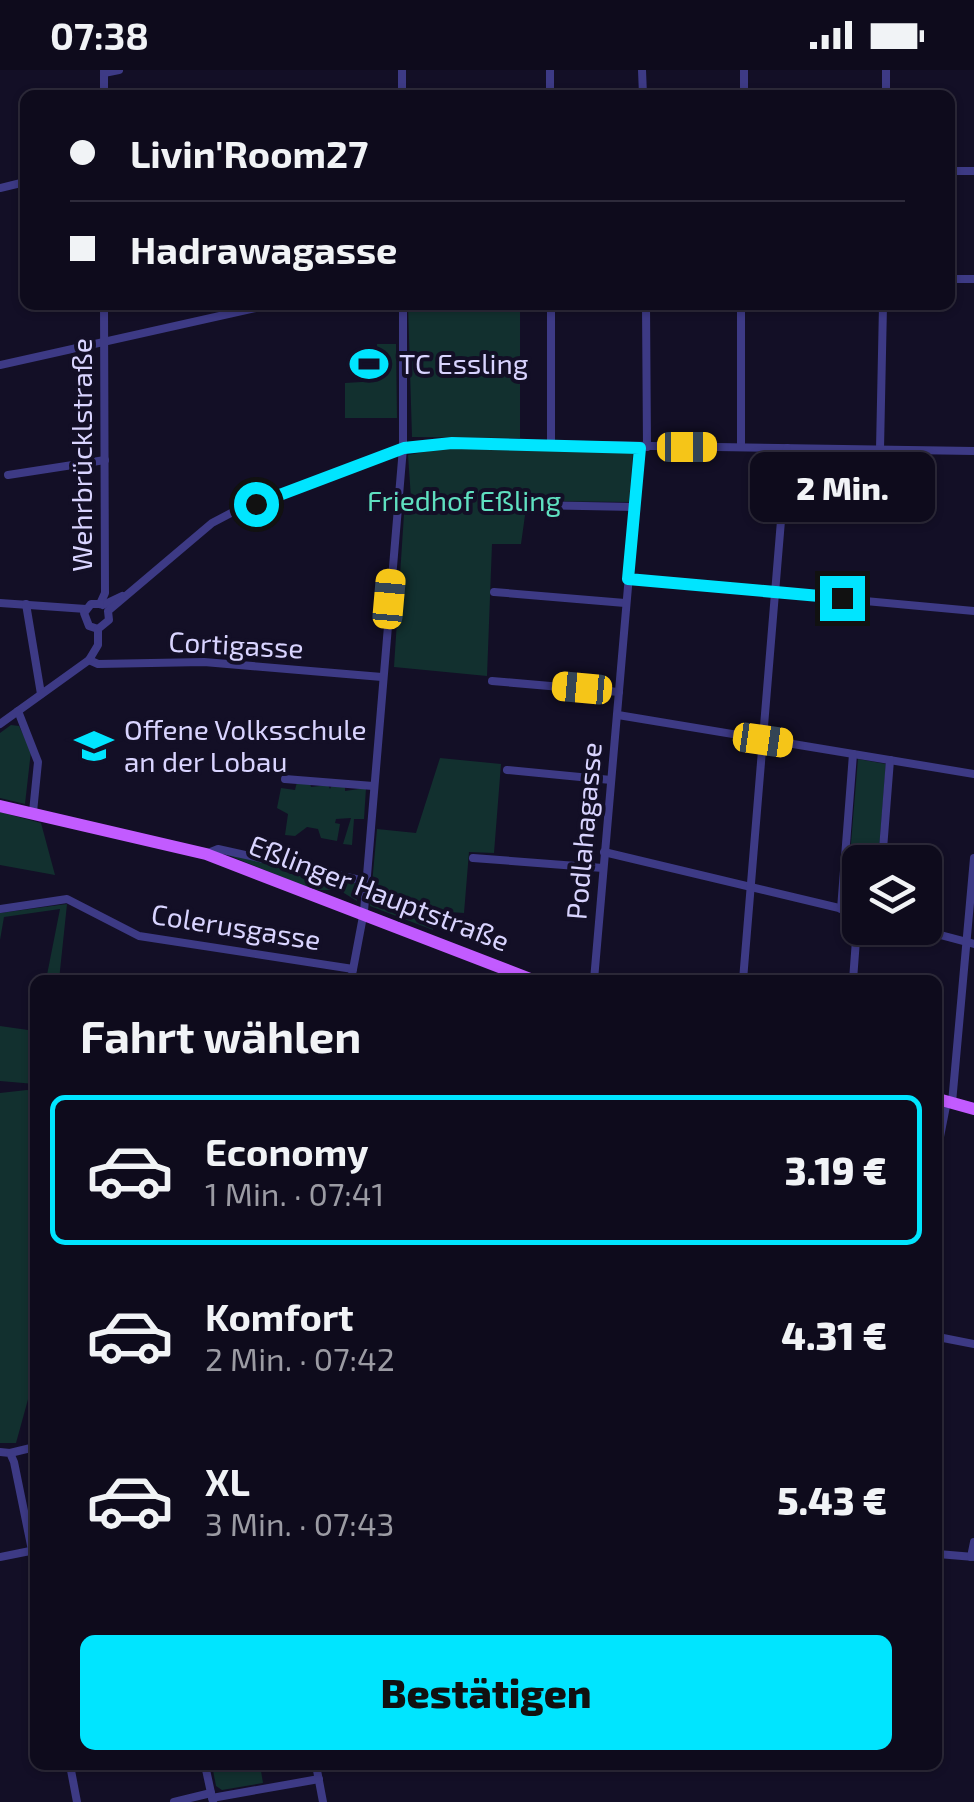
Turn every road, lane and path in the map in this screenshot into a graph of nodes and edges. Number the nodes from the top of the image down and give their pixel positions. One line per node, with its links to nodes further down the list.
1 (119, 70): 2 (street)
2 (104, 72)
3 (104, 310): 10 (street, Wehrbrücklstraße)
4 (245, 310): 10 (street)
5 (403, 310): 14 (street)
6 (551, 310): 12 (street)
7 (646, 310): 15 (street, Podlahagasse)
8 (741, 310): 13 (street)
9 (883, 310): 17 (street)
10 (105, 341): 11 (street); 19 (street, Wehrbrücklstraße)
11 (0, 365)
12 (551, 444): 14 (street); 15 (street)
13 (740, 447): 15 (street); 16 (street)
14 (404, 448): 29 (street); 34 (street)
15 (644, 448): 22 (street, Podlahagasse)
16 (787, 448): 17 (street); 25 (street)
17 (880, 449): 18 (street)
18 (974, 451)
19 (104, 460): 20 (street); 29 (street, Wehrbrücklstraße)
20 (8, 475)
21 (531, 505): 22 (street)
22 (635, 507): 23 (street, Podlahagasse)
23 (628, 579): 25 (street); 26 (street, Podlahagasse)
24 (494, 592): 26 (street)
25 (776, 592): 31 (street); 41 (street)
26 (625, 603): 36 (street, Podlahagasse)
27 (0, 604): 28 (street)
28 (26, 604): 30 (street); 37 (street)
29 (104, 606): 30 (street); 32 (street)
30 (86, 609): 32 (street)
31 (974, 611)
32 (98, 629): 33 (street)
33 (89, 660): 34 (street, Cortigasse); 37 (street)
34 (382, 677): 48 (street)
35 (492, 681): 36 (street)
36 (619, 692): 39 (street, Podlahagasse)
37 (41, 694): 38 (street)
38 (18, 712): 40 (street); 50 (street)
39 (618, 715): 41 (street); 47 (street, Podlahagasse)
40 (0, 724)
41 (763, 740): 42 (street); 58 (street)
42 (854, 754): 43 (street); 60 (street)
43 (890, 760): 45 (street); 51 (street)
44 (507, 770): 47 (street)
45 (974, 774)
46 (285, 778): 48 (street)
47 (611, 780): 52 (street, Podlahagasse)
48 (374, 786): 57 (street)
49 (0, 806): 50 (main road, Eßlinger Hauptstraße)
50 (33, 812): 53 (main road, Eßlinger Hauptstraße)
51 (883, 845)
52 (604, 852): 56 (street, Podlahagasse); 58 (street)
53 (206, 854): 57 (street, Eßlinger Hauptstraße); 61 (main road, Eßlinger Hauptstraße)
54 (473, 858): 56 (street)
55 (974, 858): 63 (street)
56 (603, 868): 68 (street, Podlahagasse)
57 (365, 881): 61 (street)
58 (750, 886): 60 (street); 69 (street)
59 (0, 909): 65 (street, Colerusgasse)
60 (840, 909)
61 (364, 912): 65 (street); 67 (main road, Eßlinger Hauptstraße)
62 (942, 936): 63 (street)
63 (970, 943): 71 (street)
64 (856, 945): 70 (street)
65 (354, 969): 66 (street)
66 (352, 975)
67 (521, 975)
68 (594, 975)
69 (742, 975)
70 (853, 975)
71 (945, 1101): 72 (main road)
72 (974, 1109)
73 (942, 1338): 74 (street)
74 (974, 1344)
75 (30, 1448): 76 (street)
76 (5, 1453): 77 (street)
77 (30, 1537)
78 (974, 1542): 81 (street)
79 (30, 1551): 82 (street)
80 (942, 1554): 81 (street)
81 (972, 1557)
82 (0, 1558)
83 (71, 1770): 88 (street)
84 (206, 1770): 87 (street)
85 (317, 1770): 86 (street)
86 (319, 1779): 87 (street); 90 (street)
87 (212, 1797): 89 (street)
88 (77, 1802)
89 (174, 1802)
90 (323, 1802)

